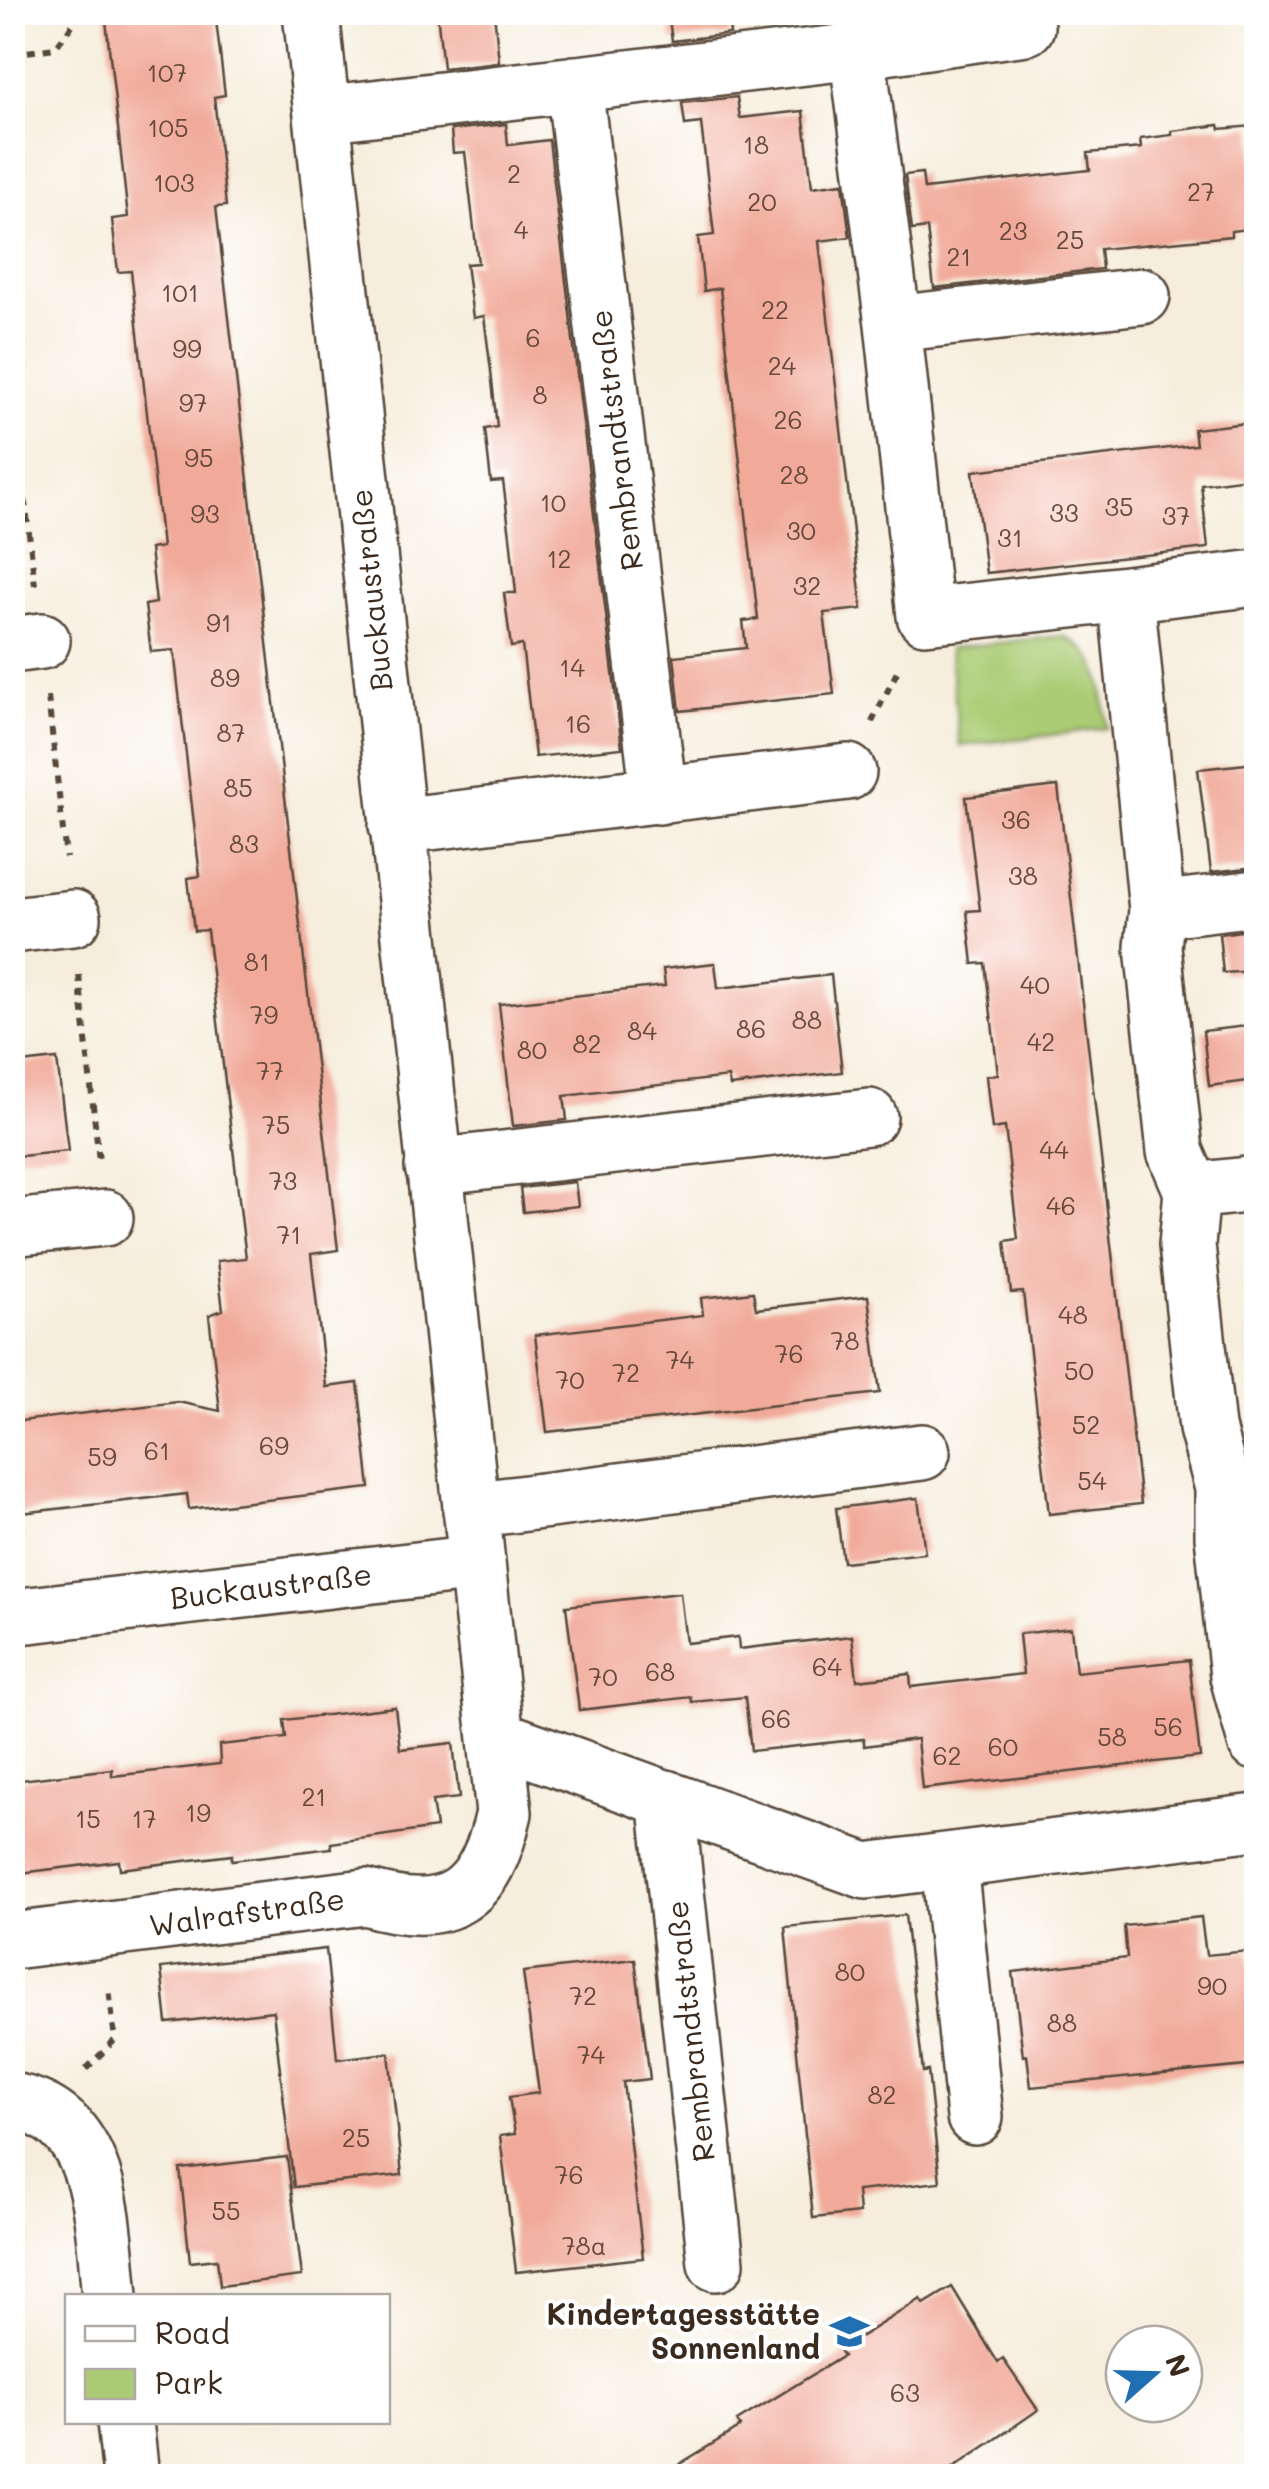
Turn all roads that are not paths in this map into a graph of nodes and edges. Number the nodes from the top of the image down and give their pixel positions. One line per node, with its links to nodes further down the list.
1 (311, 12): 5 (street, Buckaustraße)
2 (1026, 27): 3 (street)
3 (857, 51): 4 (street); 7 (street)
4 (574, 84): 5 (street); 11 (street, Rembrandtstraße)
5 (322, 114): 12 (street, Buckaustraße)
6 (1142, 296): 7 (street)
7 (893, 324): 9 (street)
8 (1256, 578): 9 (street)
9 (1126, 594): 14 (street)
10 (848, 772): 11 (street)
11 (659, 796): 12 (street)
12 (397, 826): 18 (street, Buckaustraße)
13 (1256, 898): 14 (street)
14 (1158, 910): 20 (street)
15 (72, 918): 16 (street)
16 (12, 925)
17 (868, 1117): 18 (street)
18 (433, 1167): 25 (street, Buckaustraße)
19 (1256, 1184): 20 (street)
20 (1192, 1191): 24 (street)
21 (105, 1218): 22 (street)
22 (12, 1228)
23 (922, 1452): 25 (street)
24 (1240, 1486): 29 (street)
25 (471, 1510): 26 (street, Buckaustraße)
26 (477, 1564): 27 (street, Buckaustraße); 28 (street)
27 (12, 1617)
28 (498, 1738): 30 (street); 33 (street, Walrafstraße)
29 (1256, 1742)
30 (666, 1798): 32 (street); 36 (street, Rembrandtstraße)
31 (1256, 1822): 32 (street)
32 (949, 1863): 35 (street)
33 (12, 1942)
34 (28, 2106): 37 (street)
35 (975, 2117)
36 (716, 2263)
37 (110, 2294)
38 (125, 2424): 39 (street)
39 (131, 2476)

